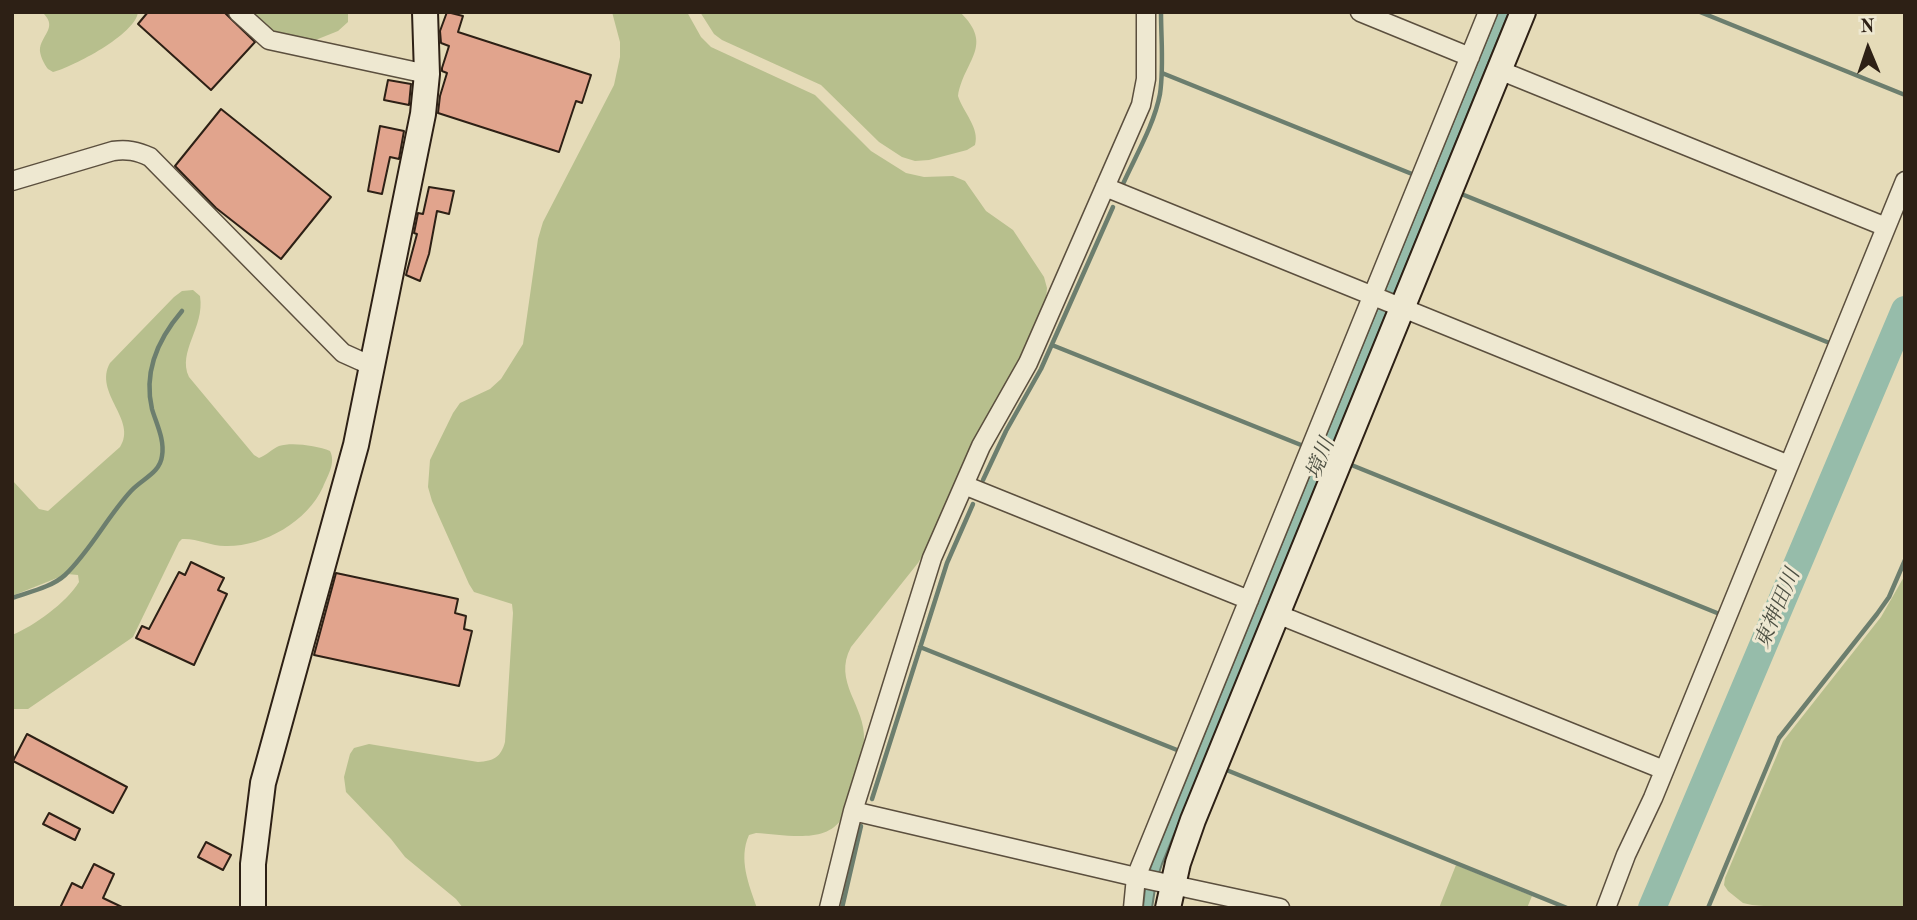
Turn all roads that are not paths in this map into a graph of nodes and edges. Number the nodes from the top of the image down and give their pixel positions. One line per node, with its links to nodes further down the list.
1 (238, 12): 9 (street)
2 (425, 12): 9 (street)
3 (1146, 12): 12 (street)
4 (1360, 12): 7 (street)
5 (1488, 12): 7 (street)
6 (1522, 12): 8 (street)
7 (1470, 57): 14 (street)
8 (1499, 70): 13 (street); 14 (street)
9 (427, 74): 15 (street)
10 (12, 181): 15 (street)
11 (1905, 181): 13 (street)
12 (1105, 187): 14 (street); 17 (street)
13 (1886, 227): 16 (street)
14 (1386, 302): 16 (street); 18 (street); 19 (street)
15 (372, 366): 24 (street)
16 (1789, 465): 20 (street)
17 (964, 485): 18 (street); 21 (street)
18 (1249, 600): 22 (street)
19 (1277, 614): 20 (street); 23 (street)
20 (1664, 770): 28 (street)
21 (853, 811): 22 (street); 25 (street)
22 (1139, 878): 23 (street); 26 (street)
23 (1167, 892): 27 (street)
24 (253, 908)
25 (830, 908)
26 (1133, 908)
27 (1280, 908)
28 (1606, 908)

